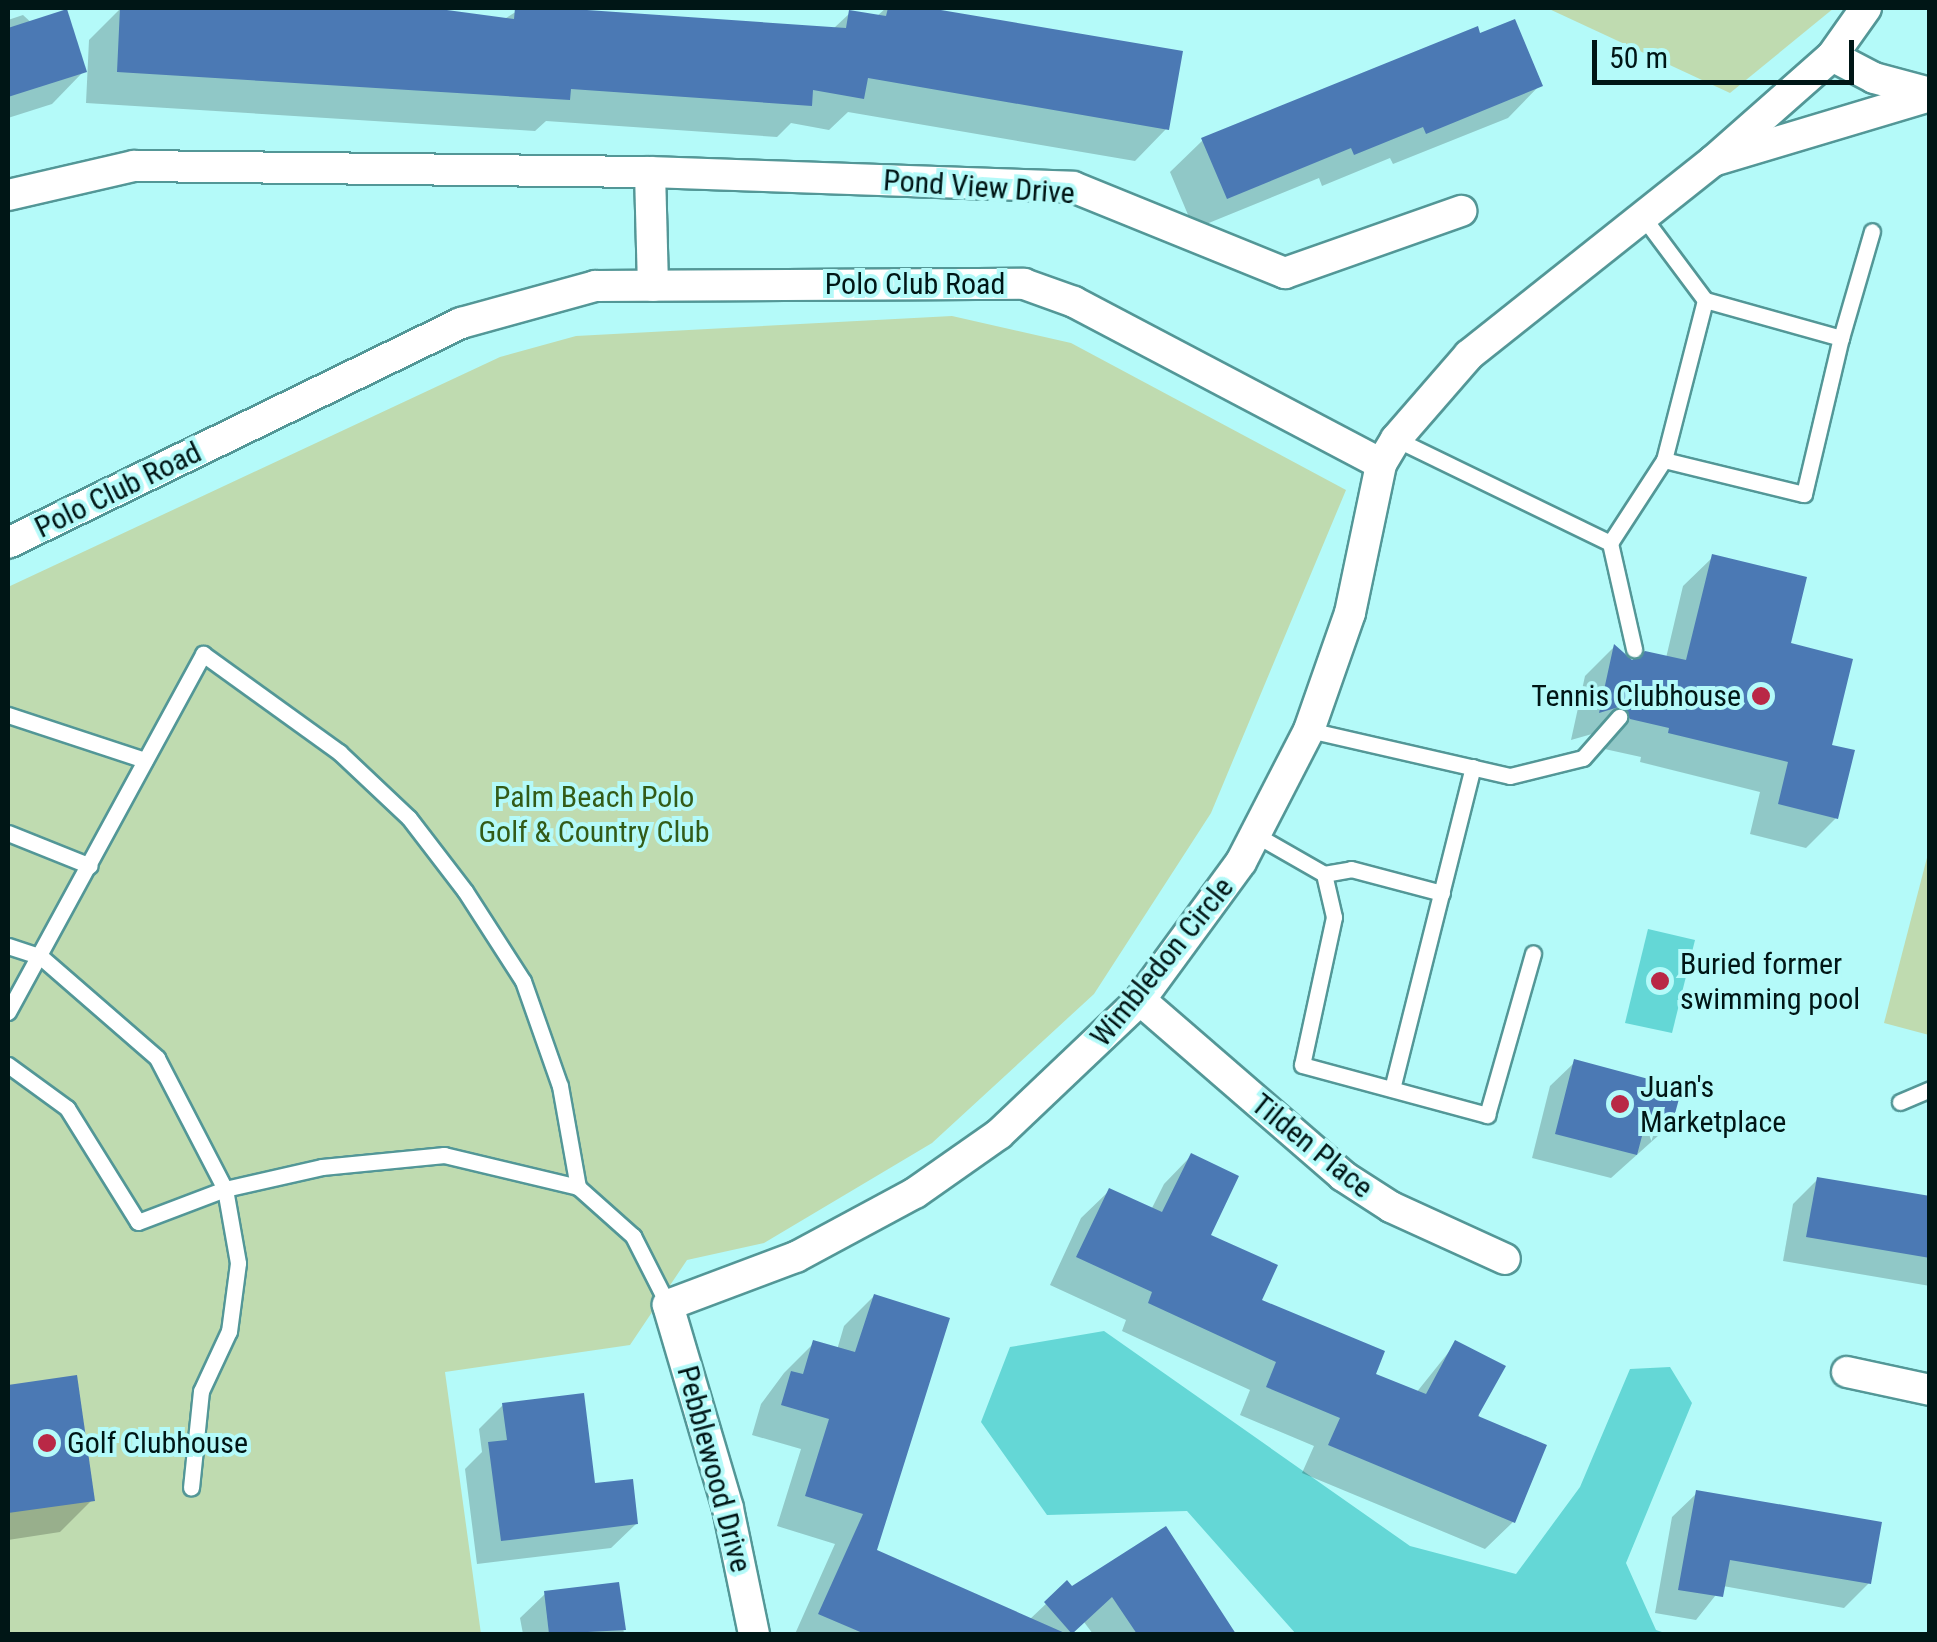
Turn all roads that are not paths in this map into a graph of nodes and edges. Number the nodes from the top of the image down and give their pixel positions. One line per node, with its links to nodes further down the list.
1 (1866, 8): 2 (street)
2 (1832, 56): 3 (street); 4 (street)
3 (1930, 94): 4 (street)
4 (1713, 160): 8 (street)
5 (650, 172): 6 (street, Pond View Drive); 7 (street, Pond View Drive); 10 (street)
6 (8, 195)
7 (1461, 211)
8 (1642, 214): 11 (lane); 13 (street)
9 (1872, 231): 12 (lane)
10 (653, 286): 13 (street, Polo Club Road); 16 (street, Polo Club Road)
11 (1705, 300): 12 (lane); 14 (lane)
12 (1840, 338): 14 (lane)
13 (1388, 452): 15 (lane); 20 (street, Wimbledon Circle)
14 (1664, 460): 15 (lane)
15 (1610, 543): 17 (lane)
16 (8, 544)
17 (1634, 649)
18 (8, 715): 21 (lane)
19 (1620, 717): 22 (lane)
20 (1309, 730): 22 (lane); 24 (street, Wimbledon Circle)
21 (145, 760): 25 (lane); 37 (lane)
22 (1473, 767): 27 (lane)
23 (8, 833): 25 (lane)
24 (1256, 835): 26 (lane); 31 (street, Wimbledon Circle)
25 (90, 866): 30 (lane)
26 (1324, 874): 27 (lane); 34 (lane)
27 (1442, 893): 34 (lane)
28 (8, 946): 30 (lane)
29 (1533, 953): 34 (lane)
30 (41, 957): 32 (lane); 38 (lane)
31 (1140, 1000): 39 (street, Tilden Place); 40 (street, Wimbledon Circle)
32 (8, 1012)
33 (8, 1065): 38 (lane)
34 (1392, 1089)
35 (1930, 1089): 36 (lane)
36 (1900, 1102)
37 (578, 1187): 38 (lane); 40 (lane)
38 (225, 1189): 43 (lane)
39 (1505, 1259)
40 (668, 1305): 44 (street, Pebblewood Drive)
41 (1847, 1372): 42 (street)
42 (1930, 1390)
43 (192, 1487)
44 (754, 1634)

